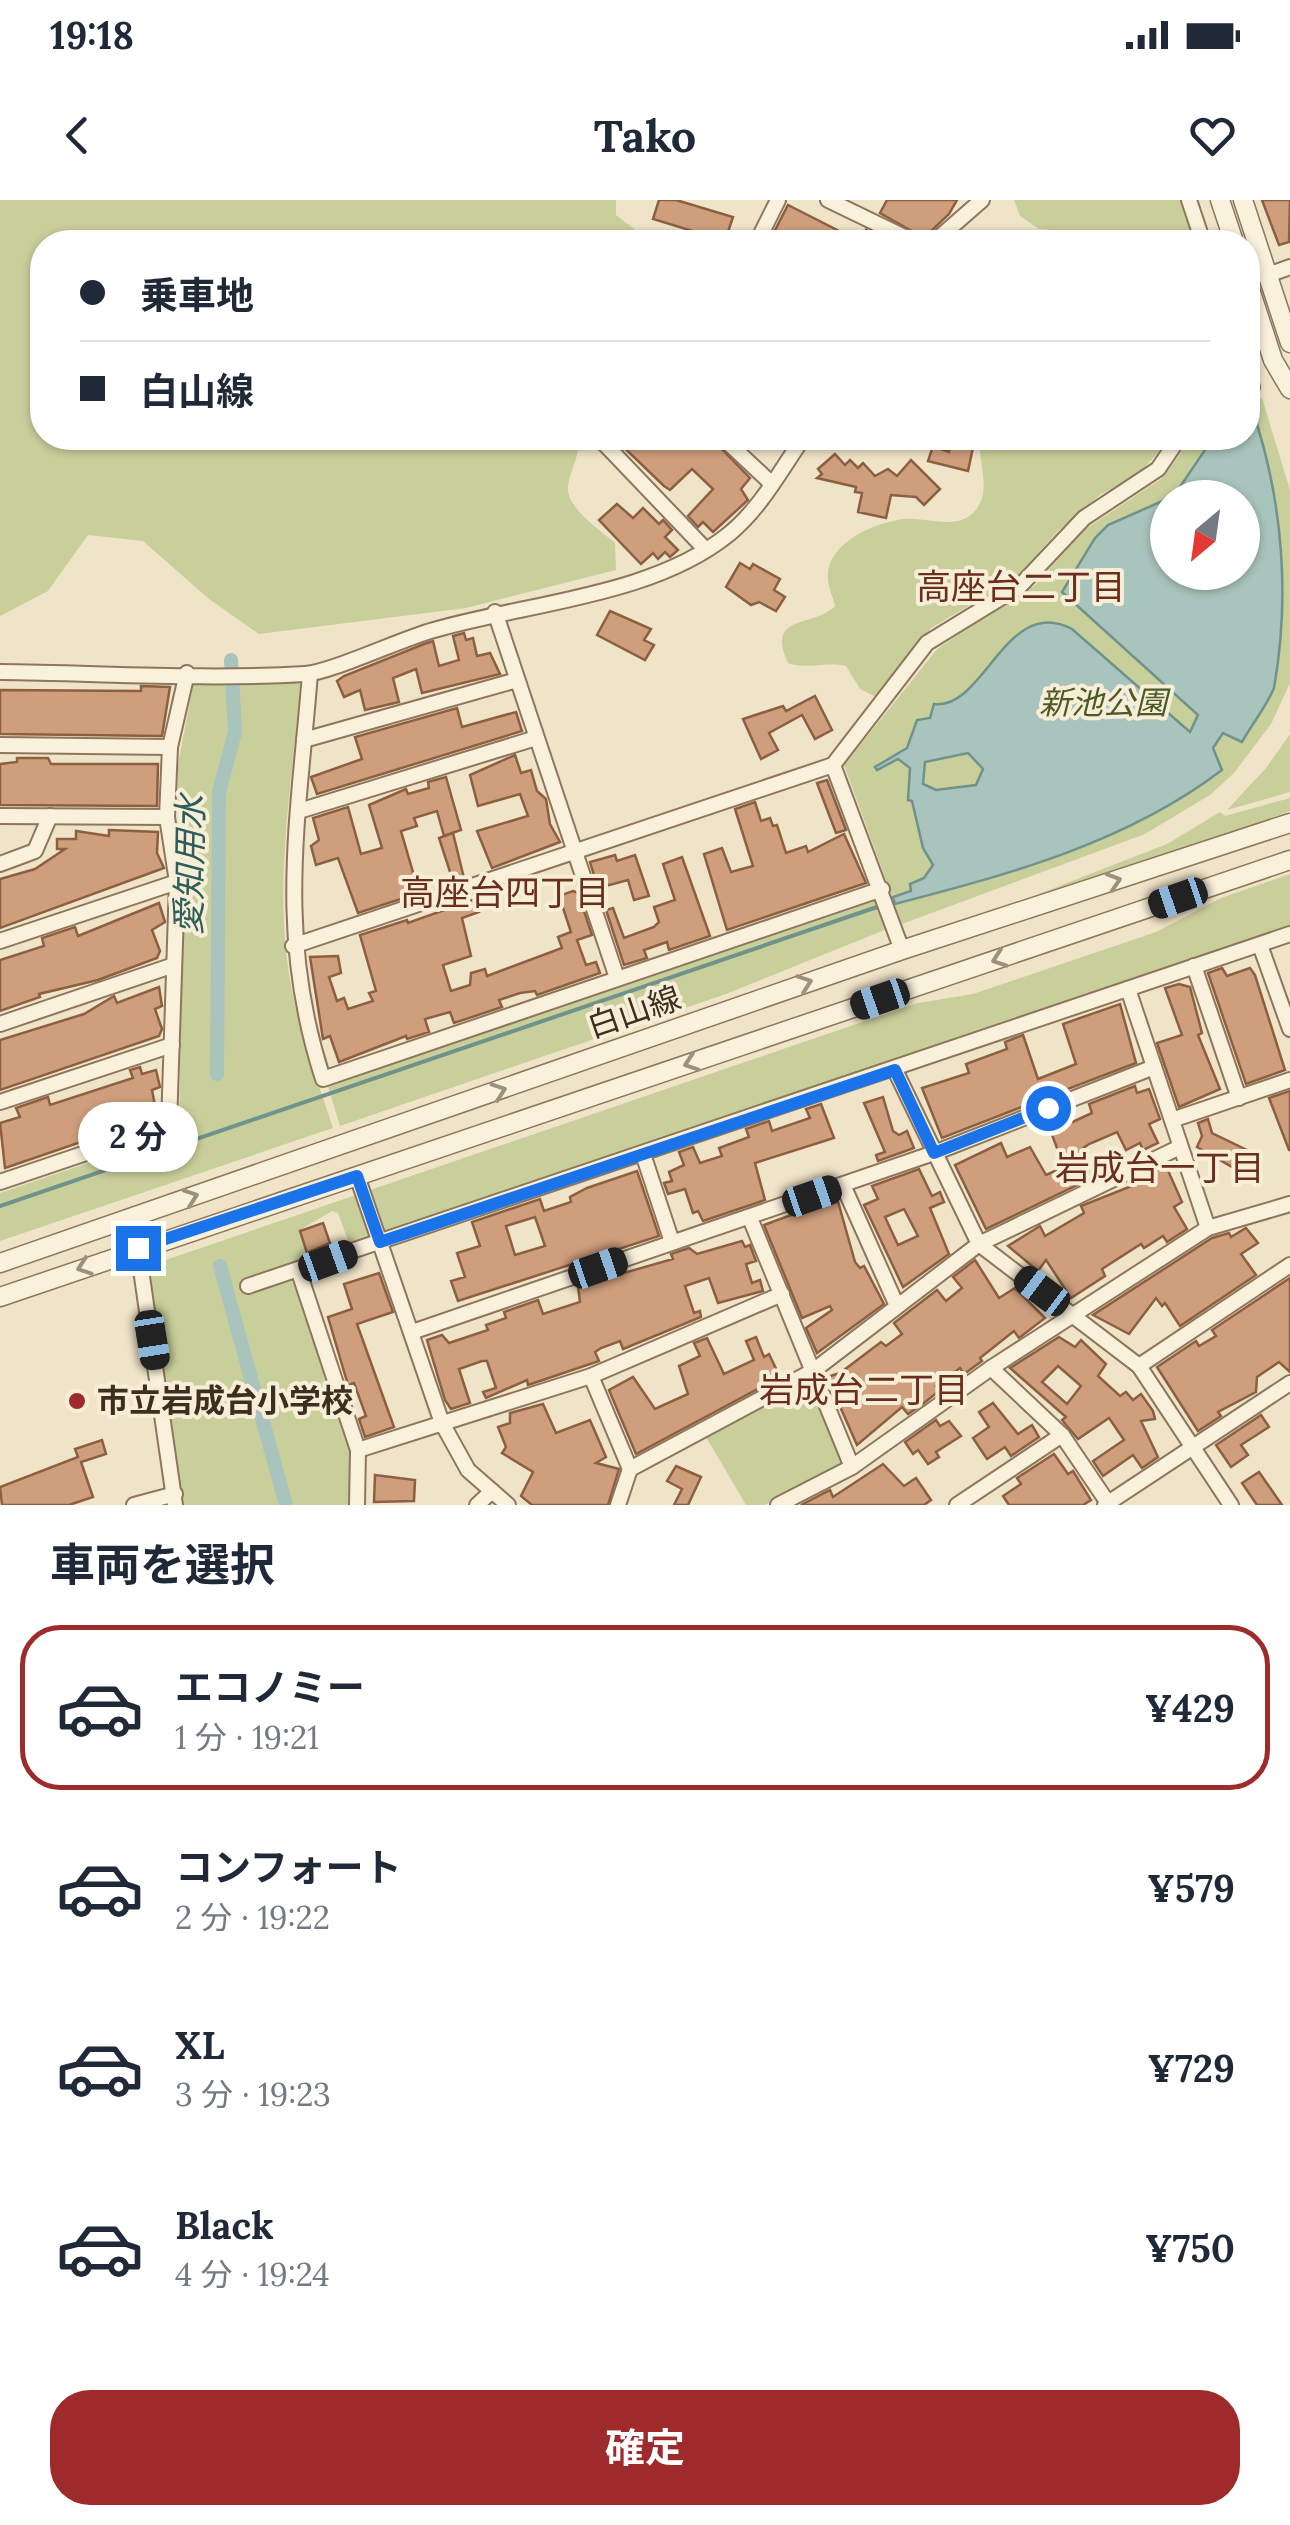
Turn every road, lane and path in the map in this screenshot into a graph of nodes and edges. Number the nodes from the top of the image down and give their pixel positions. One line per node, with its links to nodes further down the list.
1 (778, 200): 7 (street)
2 (828, 200): 8 (street)
3 (982, 200): 9 (street)
4 (1189, 200): 10 (street)
5 (1220, 200): 11 (street)
6 (1243, 200): 12 (street)
7 (762, 230)
8 (890, 230)
9 (948, 230)
10 (1199, 230)
11 (1230, 230)
12 (1253, 230)
13 (1260, 251): 15 (street)
14 (1290, 267): 15 (street)
15 (1268, 275): 17 (street)
16 (1260, 320): 18 (street)
17 (1290, 343)
18 (1290, 390)
19 (610, 450): 24 (street)
20 (736, 450): 23 (street)
21 (794, 450): 23 (street)
22 (1171, 450): 34 (street)
23 (772, 484): 24 (street)
24 (706, 550): 25 (street)
25 (494, 612): 28 (street); 29 (street)
26 (0, 672): 27 (street)
27 (187, 673): 28 (street); 33 (street)
28 (310, 674): 31 (street)
29 (517, 680): 30 (street); 31 (street)
30 (536, 738): 35 (street); 40 (street)
31 (304, 740): 35 (street)
32 (0, 745): 33 (street)
33 (170, 747): 38 (street)
34 (833, 764): 40 (street); 44 (street)
35 (299, 810): 48 (street)
36 (0, 816): 37 (street)
37 (50, 816): 38 (street); 42 (street)
38 (168, 817): 43 (street)
39 (1290, 823): 49 (street, 白山線, one-way to 39)
40 (575, 852): 48 (street); 52 (street)
41 (1290, 860): 66 (street, 白山線, one-way to 66)
42 (0, 864)
43 (176, 882): 46 (street); 50 (street)
44 (882, 889): 49 (street); 52 (street)
45 (1290, 934): 47 (street)
46 (0, 941)
47 (1260, 944): 51 (street); 55 (street)
48 (293, 946): 52 (street)
49 (902, 950): 76 (street, 白山線, one-way to 49)
50 (174, 964): 54 (street); 56 (street)
51 (1194, 966): 53 (street); 60 (street)
52 (617, 978)
53 (1128, 988): 57 (street); 58 (street)
54 (0, 1024)
55 (1290, 1030)
56 (172, 1045): 61 (street); 67 (street)
57 (1154, 1067): 62 (street); 64 (street)
58 (895, 1070): 64 (street); 65 (street)
59 (1290, 1080): 60 (street)
60 (1240, 1098): 62 (street)
61 (0, 1102)
62 (1172, 1120): 63 (street)
63 (1180, 1147): 71 (street); 74 (street)
64 (934, 1153): 68 (street); 74 (street)
65 (644, 1154): 72 (street); 73 (street)
66 (357, 1176): 72 (street); 75 (street, 白山線)
67 (1, 1177)
68 (843, 1185): 70 (street); 82 (street)
69 (1290, 1204): 71 (street)
70 (750, 1218): 73 (street); 80 (street)
71 (1208, 1228): 83 (street)
72 (380, 1242): 78 (street); 84 (street)
73 (672, 1242): 84 (street)
74 (980, 1244): 82 (street); 83 (street)
75 (138, 1248): 81 (street, 白山線, one-way to 81); 97 (street)
76 (0, 1263)
77 (1290, 1265): 85 (street)
78 (299, 1272): 79 (street); 93 (street)
79 (248, 1286)
80 (782, 1294): 87 (street); 88 (street)
81 (0, 1296)
82 (897, 1306): 87 (street)
83 (1073, 1314): 85 (street); 86 (street)
84 (412, 1332): 90 (street)
85 (1138, 1366): 92 (street)
86 (991, 1368): 91 (street); 94 (street)
87 (814, 1372): 94 (street); 95 (street)
88 (592, 1376): 90 (street); 95 (street)
89 (1290, 1382): 92 (street)
90 (442, 1423): 93 (street); 96 (street)
91 (1062, 1435): 98 (street); 105 (street)
92 (1192, 1448): 98 (street); 106 (street)
93 (358, 1450): 100 (street)
94 (852, 1466): 104 (street)
95 (630, 1469): 103 (street)
96 (492, 1491): 101 (street); 102 (street)
97 (175, 1499): 99 (street)
98 (1106, 1504)
99 (134, 1505)
100 (357, 1505)
101 (477, 1505)
102 (508, 1505)
103 (618, 1505)
104 (778, 1505)
105 (957, 1505)
106 (1230, 1505)

